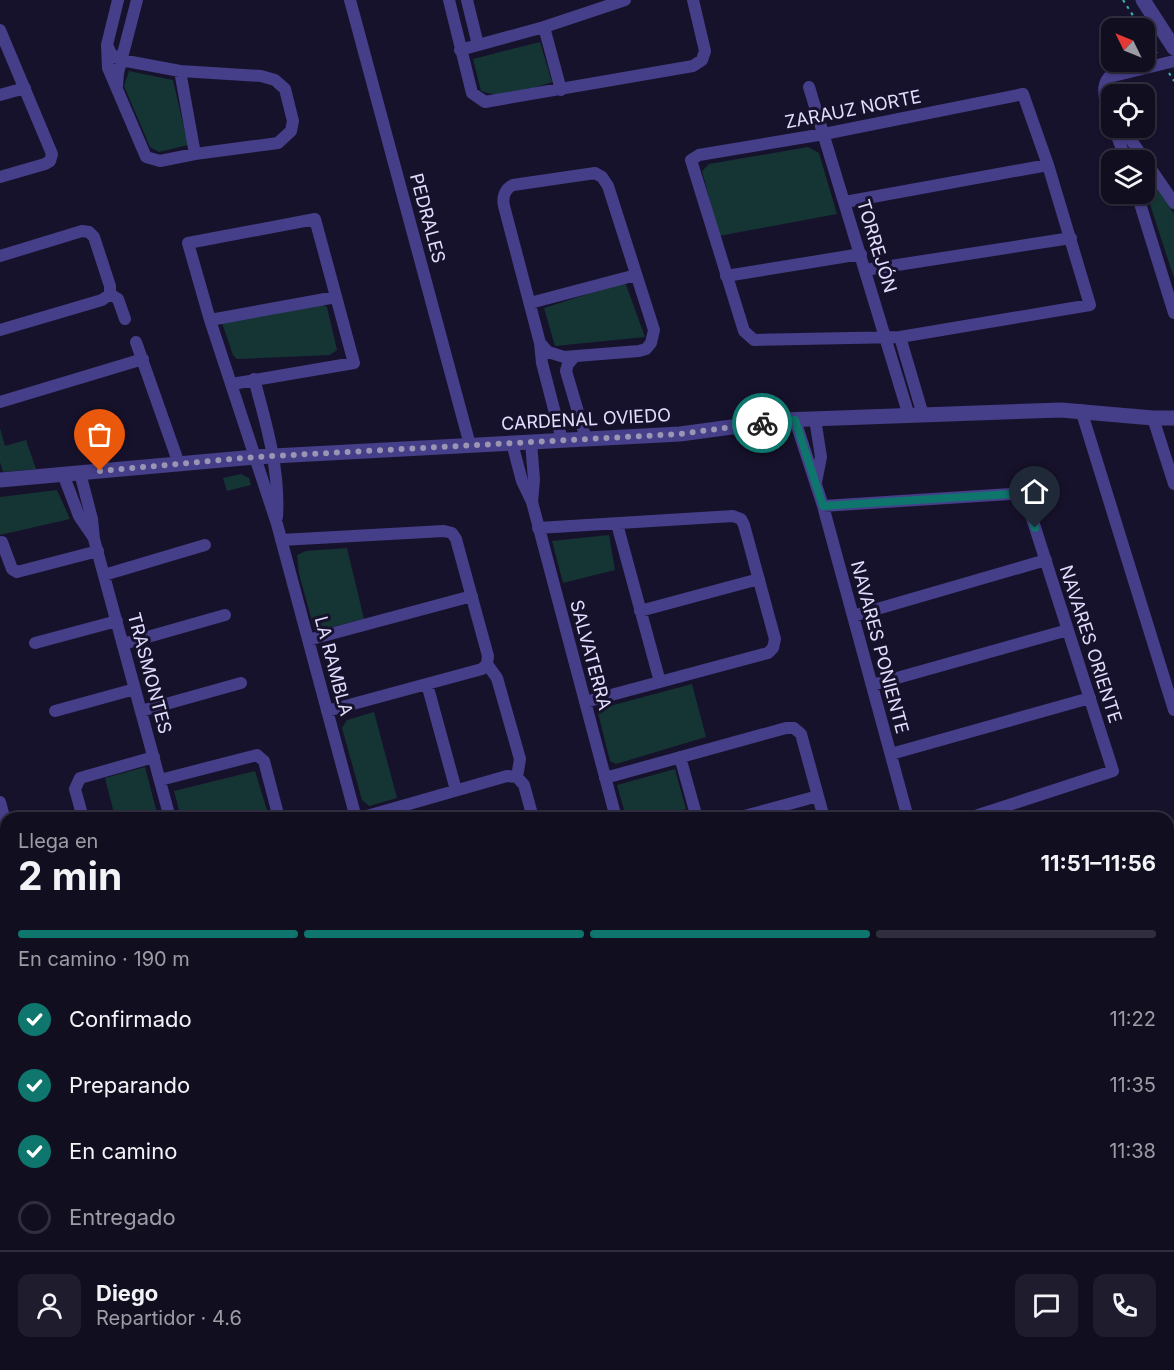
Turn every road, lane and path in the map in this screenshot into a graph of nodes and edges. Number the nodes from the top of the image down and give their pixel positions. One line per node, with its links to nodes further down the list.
1 (118, 0): 13 (street)
2 (137, 0): 17 (street)
3 (350, 0): 66 (street, PEDRALES)
4 (449, 0): 16 (street)
5 (467, 0): 14 (street)
6 (625, 0): 11 (street)
7 (693, 0): 24 (street)
8 (1123, 0): 10 (path)
9 (1143, 0): 15 (street)
10 (1135, 18)
11 (544, 27): 14 (street); 24 (street)
12 (0, 30): 22 (street)
13 (107, 45): 17 (street); 23 (street)
14 (478, 45): 16 (street)
15 (1174, 48)
16 (460, 50): 24 (street)
17 (121, 60): 19 (street); 23 (street)
18 (1174, 61): 20 (street)
19 (180, 71): 28 (street); 28 (street)
20 (1105, 84)
21 (809, 87): 26 (street, TORREJÓN)
22 (25, 88): 25 (street); 30 (street)
23 (116, 90): 28 (street)
24 (561, 90)
25 (0, 95)
26 (824, 134): 29 (street, ZARAUZ NORTE); 31 (street, TORREJÓN); 39 (street, ZARAUZ NORTE)
27 (1130, 138): 32 (street)
28 (195, 154)
29 (1048, 165): 31 (street); 34 (street)
30 (0, 177)
31 (845, 202): 35 (street, TORREJÓN)
32 (1174, 203)
33 (1140, 204): 43 (street)
34 (1071, 238): 37 (street); 48 (street)
35 (861, 254): 37 (street, TORREJÓN); 39 (street)
36 (0, 256): 40 (street)
37 (865, 270): 47 (street, TORREJÓN)
38 (636, 275): 42 (street); 42 (street); 51 (street)
39 (726, 276): 47 (street)
40 (110, 294): 44 (street); 46 (street)
41 (336, 297): 45 (street); 45 (street, LA RAMBLA); 53 (street)
42 (530, 303): 50 (street)
43 (1174, 313)
44 (125, 319)
45 (210, 320): 54 (street, LA RAMBLA)
46 (0, 330)
47 (885, 336): 48 (street); 57 (street, TORREJÓN)
48 (900, 337): 57 (street)
49 (136, 342): 52 (street)
50 (540, 343): 51 (street); 63 (street)
51 (574, 357): 62 (street)
52 (142, 359): 55 (street); 69 (street)
53 (254, 379): 54 (street); 67 (street, LA RAMBLA)
54 (232, 384): 68 (street, LA RAMBLA)
55 (0, 402)
56 (1081, 410): 57 (street, CARDENAL OVIEDO); 58 (street, CARDENAL OVIEDO); 105 (street)
57 (916, 416): 60 (street, CARDENAL OVIEDO)
58 (1153, 418): 59 (street, CARDENAL OVIEDO); 73 (street)
59 (1174, 418)
60 (815, 419): 61 (street, CARDENAL OVIEDO); 74 (street, NAVARES PONIENTE)
61 (795, 420): 62 (street, CARDENAL OVIEDO); 74 (street, NAVARES PONIENTE)
62 (586, 439): 63 (street, CARDENAL OVIEDO)
63 (562, 440): 64 (street, CARDENAL OVIEDO)
64 (531, 442): 65 (street, CARDENAL OVIEDO); 75 (street, SALVATERRA)
65 (512, 443): 66 (street, CARDENAL OVIEDO); 75 (street, SALVATERRA)
66 (470, 445): 67 (street, CARDENAL OVIEDO)
67 (272, 456): 68 (street, CARDENAL OVIEDO); 77 (street, LA RAMBLA)
68 (255, 457): 69 (street, CARDENAL OVIEDO); 77 (street, LA RAMBLA)
69 (179, 464): 70 (street, CARDENAL OVIEDO)
70 (80, 473): 71 (street, CARDENAL OVIEDO); 80 (street, TRASMONTES)
71 (63, 474): 72 (street, CARDENAL OVIEDO); 80 (street, TRASMONTES)
72 (0, 480)
73 (1174, 484)
74 (816, 486): 76 (street, NAVARES PONIENTE)
75 (532, 502): 79 (street, SALVATERRA)
76 (823, 506): 85 (street, NAVARES ORIENTE); 91 (street, NAVARES PONIENTE)
77 (277, 524): 81 (street, LA RAMBLA)
78 (617, 524): 79 (street); 87 (street); 89 (street)
79 (538, 528): 104 (street, SALVATERRA)
80 (94, 539): 84 (street, TRASMONTES)
81 (281, 540): 88 (street); 94 (street, LA RAMBLA)
82 (2, 542): 84 (street)
83 (205, 545): 86 (street)
84 (98, 551): 86 (street, TRASMONTES)
85 (1046, 560): 91 (street); 93 (street, NAVARES ORIENTE)
86 (104, 575): 92 (street, TRASMONTES)
87 (759, 579): 89 (street); 98 (street)
88 (472, 596): 94 (street); 97 (street)
89 (640, 611): 98 (street)
90 (225, 615): 96 (street)
91 (853, 616): 101 (street, NAVARES PONIENTE)
92 (117, 621): 95 (street); 96 (street, TRASMONTES)
93 (1068, 630): 101 (street); 103 (street, NAVARES ORIENTE)
94 (308, 640): 108 (street, LA RAMBLA)
95 (35, 643)
96 (123, 644): 102 (street, TRASMONTES)
97 (487, 664): 100 (street); 112 (street)
98 (660, 682): 104 (street)
99 (241, 683): 107 (street)
100 (427, 684): 108 (street); 115 (street)
101 (872, 685): 109 (street, NAVARES PONIENTE)
102 (135, 689): 106 (street); 107 (street, TRASMONTES)
103 (1090, 698): 109 (street); 128 (street, NAVARES ORIENTE)
104 (585, 702): 113 (street, SALVATERRA)
105 (1174, 710)
106 (56, 711)
107 (141, 711): 110 (street, TRASMONTES)
108 (327, 711): 120 (street, LA RAMBLA)
109 (891, 754): 127 (street, NAVARES PONIENTE)
110 (154, 757): 114 (street, TRASMONTES); 117 (street)
111 (680, 757): 113 (street); 116 (street); 124 (street)
112 (517, 777): 115 (street); 122 (street)
113 (605, 778): 123 (street, SALVATERRA)
114 (160, 780): 118 (street, TRASMONTES); 119 (street)
115 (456, 790): 121 (street)
116 (818, 796): 125 (street); 126 (street)
117 (81, 812)
118 (168, 812)
119 (277, 812)
120 (356, 812)
121 (379, 812)
122 (531, 812)
123 (614, 812)
124 (694, 812)
125 (759, 812)
126 (822, 812)
127 (906, 812)
128 (987, 812)

